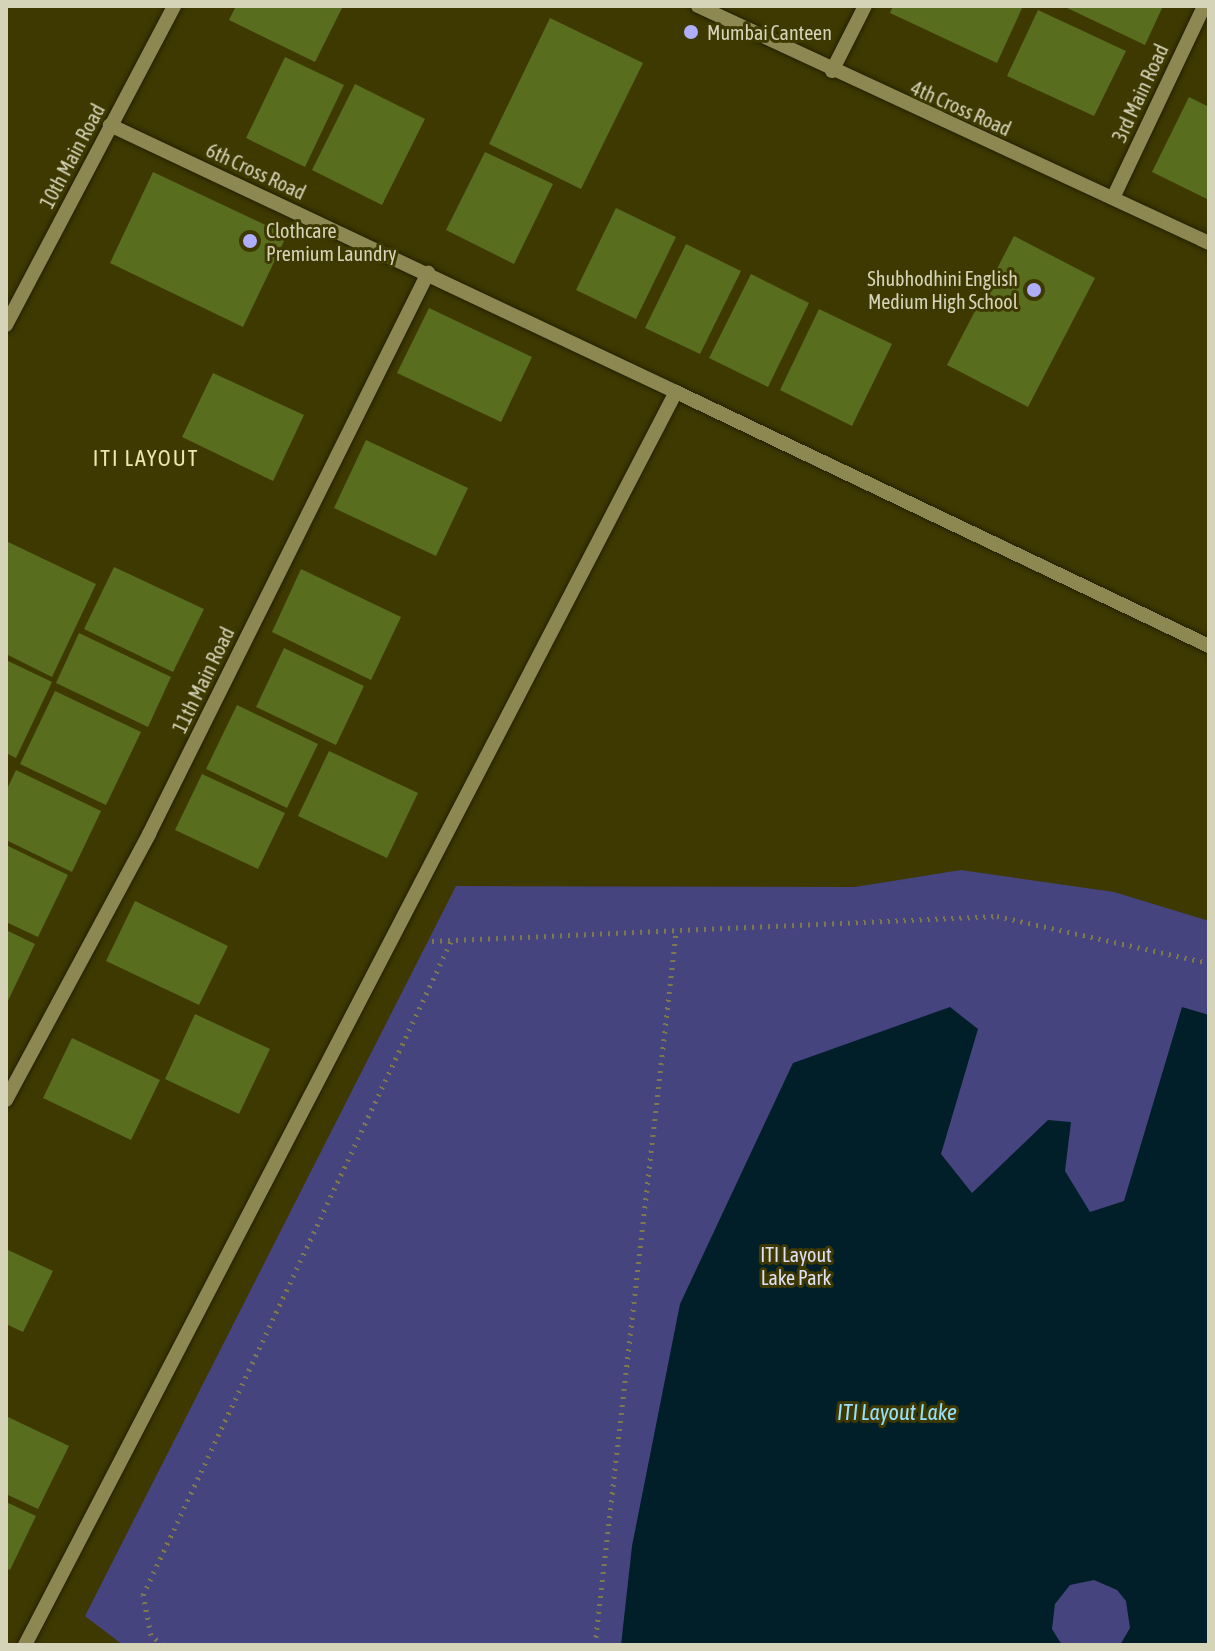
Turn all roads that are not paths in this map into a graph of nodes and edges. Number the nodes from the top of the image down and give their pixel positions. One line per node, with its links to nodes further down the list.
1 (174, 6): 6 (street, 10th Main Road)
2 (698, 6): 5 (street, 4th Cross Road)
3 (865, 6): 5 (street)
4 (1204, 6): 7 (street, 3rd Main Road)
5 (832, 71): 7 (street, 4th Cross Road)
6 (110, 125): 9 (street, 6th Cross Road); 10 (street, 10th Main Road)
7 (1113, 198): 8 (street, 4th Cross Road)
8 (1209, 243)
9 (428, 273): 11 (street, 6th Cross Road); 13 (street, 11th Main Road)
10 (6, 325)
11 (676, 392): 12 (street, 6th Cross Road); 14 (street)
12 (1209, 646)
13 (6, 1100)
14 (25, 1645)

